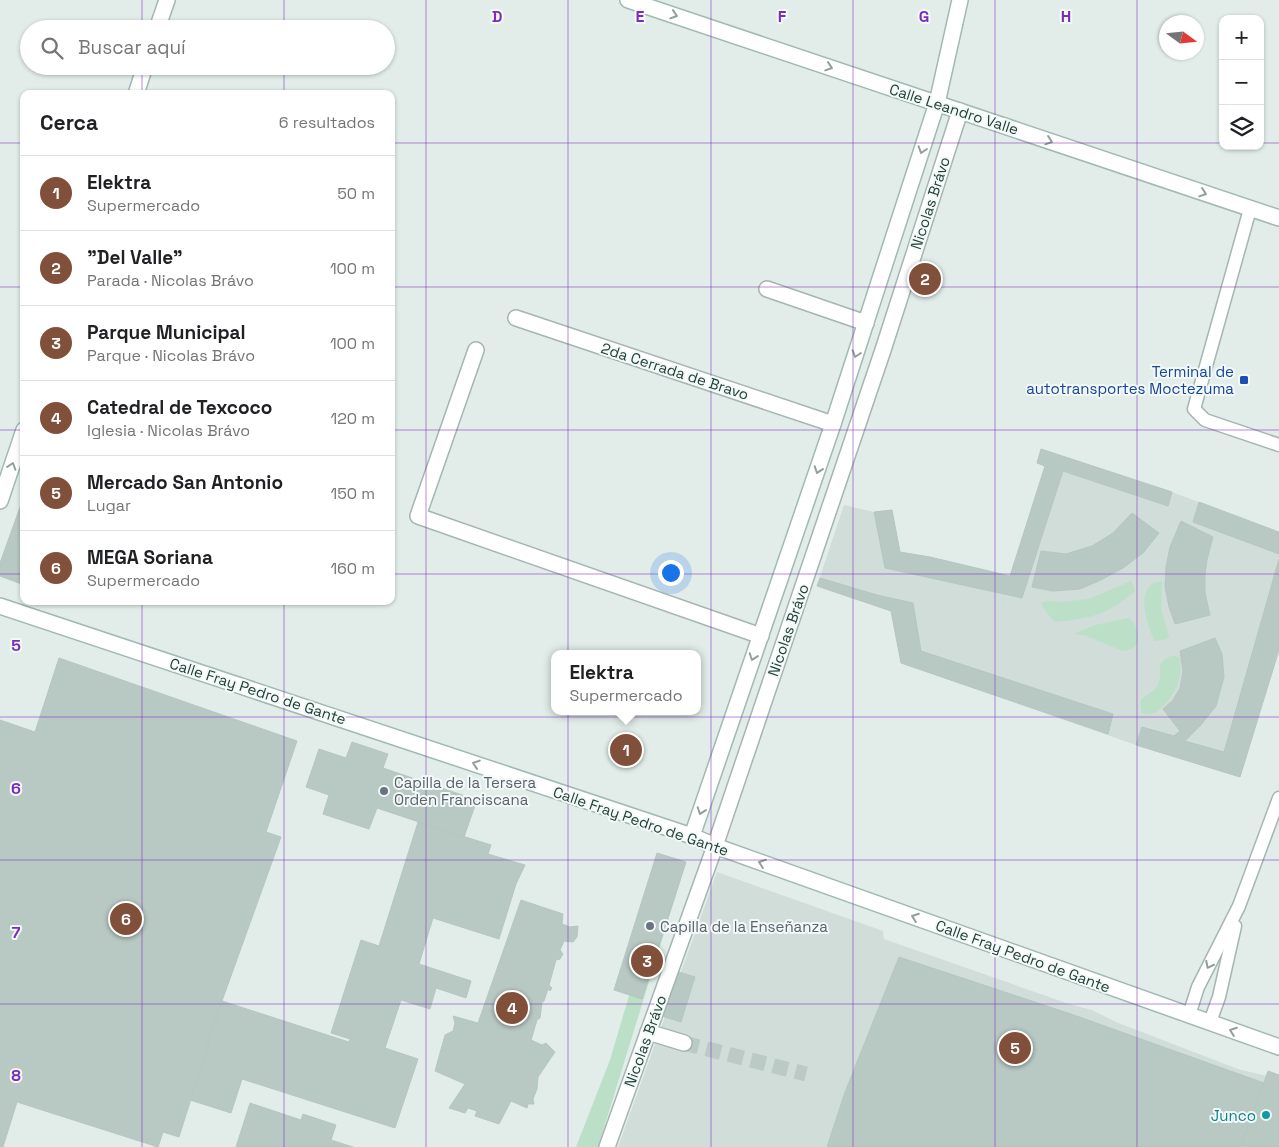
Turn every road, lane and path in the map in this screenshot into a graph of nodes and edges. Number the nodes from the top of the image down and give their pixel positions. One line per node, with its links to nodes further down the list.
1 (167, 0): 4 (street)
2 (628, 0): 7 (street, Calle Leandro Valle, one-way to 7)
3 (960, 0): 7 (street, Nicolas Brávo)
4 (160, 20)
5 (142, 75): 6 (street)
6 (137, 90)
7 (937, 103): 8 (street, Calle Leandro Valle); 13 (street, Nicolas Brávo, one-way to 13)
8 (960, 111): 9 (street, Calle Leandro Valle, one-way to 9); 23 (street, Nicolas Brávo)
9 (1250, 208): 10 (street, Calle Leandro Valle); 17 (lane)
10 (1279, 218)
11 (767, 289): 13 (street)
12 (516, 318): 15 (street, 2da Cerrada de Bravo)
13 (866, 323): 15 (street, Nicolas Brávo, one-way to 15)
14 (476, 350): 20 (street)
15 (833, 424): 20 (street, Nicolas Brávo, one-way to 20)
16 (20, 442): 18 (street, one-way to 16)
17 (1279, 444)
18 (0, 502)
19 (0, 606): 22 (street, Calle Fray Pedro de Gante, one-way to 19)
20 (761, 636): 22 (street, Nicolas Brávo, one-way to 22)
21 (1279, 798): 24 (lane)
22 (692, 836): 23 (street, Calle Fray Pedro de Gante)
23 (714, 846): 25 (street, Calle Fray Pedro de Gante, one-way to 23); 27 (street, Nicolas Brávo)
24 (1239, 906): 25 (lane, one-way to 25); 26 (lane)
25 (1189, 1015): 26 (street, Calle Fray Pedro de Gante)
26 (1210, 1022): 29 (street, Calle Fray Pedro de Gante, one-way to 26)
27 (648, 1032): 28 (street); 30 (street, Nicolas Brávo)
28 (684, 1043)
29 (1279, 1047)
30 (607, 1147)

